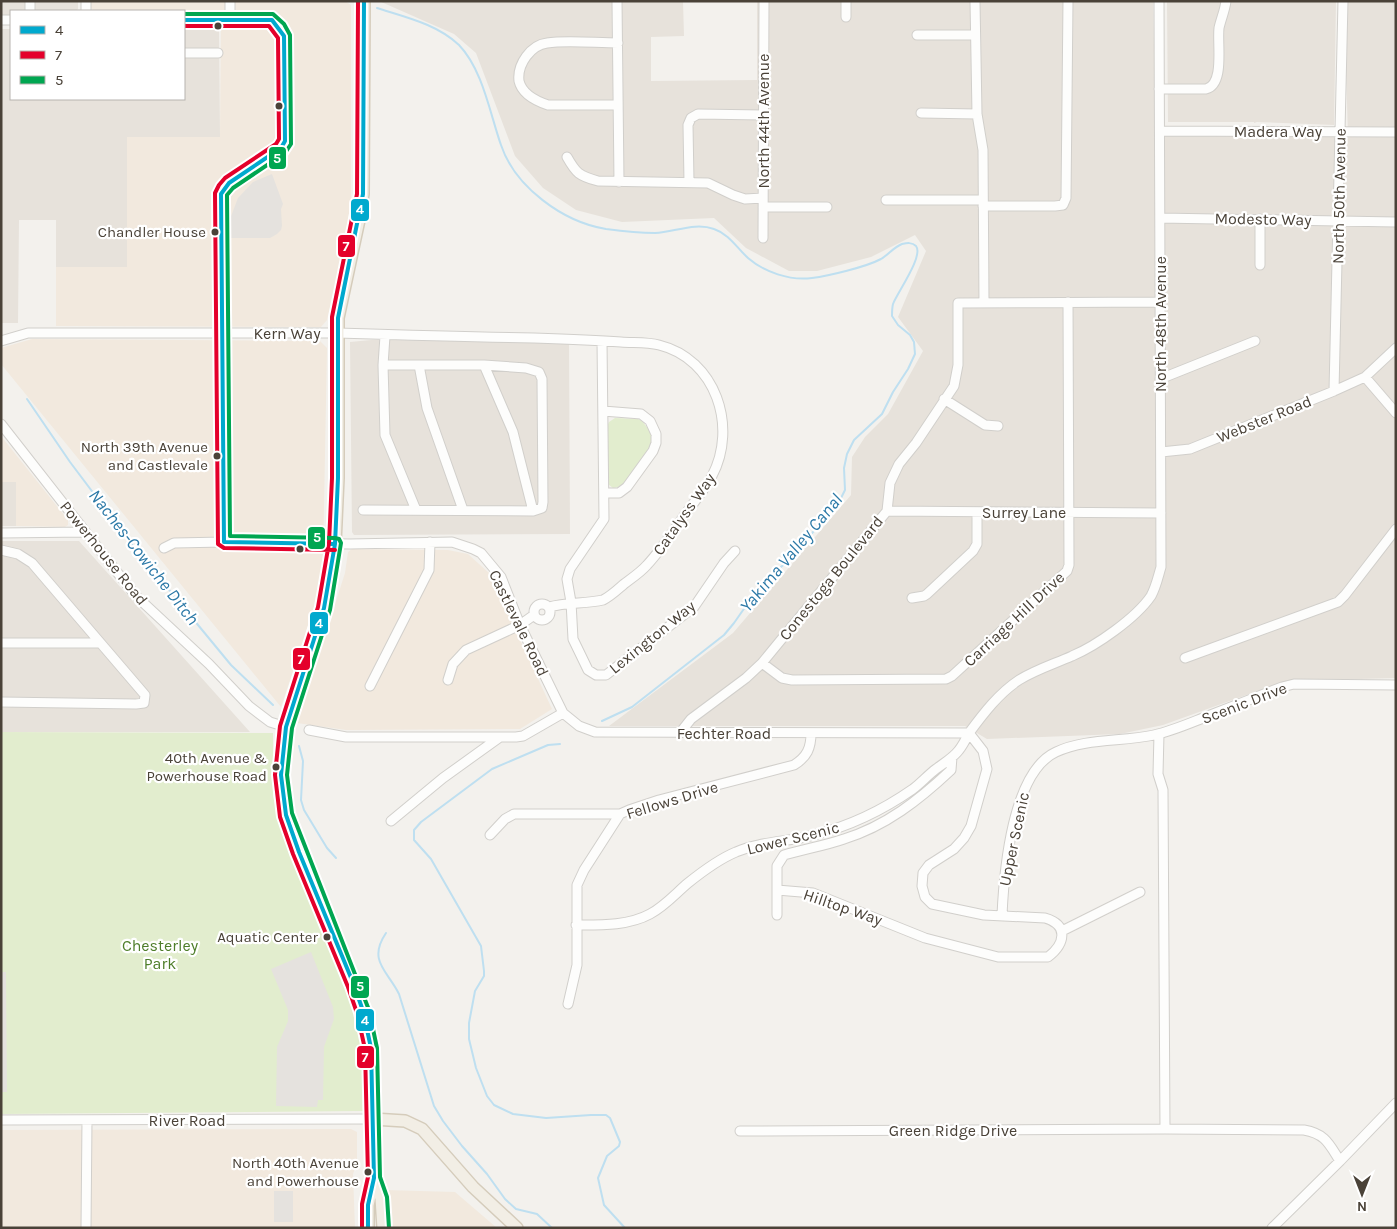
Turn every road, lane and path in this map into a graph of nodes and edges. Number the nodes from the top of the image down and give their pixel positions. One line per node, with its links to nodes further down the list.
1 (230, 1): 13 (street)
2 (364, 1): 44 (main road)
3 (617, 1): 16 (street)
4 (764, 1): 23 (street, North 44th Avenue)
5 (846, 1): 11 (street)
6 (975, 1): 15 (street)
7 (1068, 1): 32 (street)
8 (1159, 1): 19 (street, North 48th Avenue)
9 (1226, 1): 19 (street)
10 (1343, 1): 25 (street, North 50th Avenue)
11 (846, 17)
12 (185, 20): 13 (street)
13 (230, 20): 43 (street)
14 (917, 35): 15 (street)
15 (975, 35): 22 (street)
16 (618, 43): 20 (street); 20 (street)
17 (218, 52): 18 (street)
18 (185, 53)
19 (1160, 89): 24 (street, North 48th Avenue)
20 (618, 104): 28 (street)
21 (921, 113): 22 (street)
22 (977, 114): 32 (street)
23 (763, 115): 29 (street); 31 (street, North 44th Avenue)
24 (1160, 131): 25 (street, Madera Way); 34 (street, North 48th Avenue)
25 (1341, 131): 26 (street, Madera Way); 36 (street, North 50th Avenue)
26 (1396, 132)
27 (567, 157): 28 (street)
28 (619, 182): 29 (street)
29 (689, 182): 31 (street)
30 (886, 200): 32 (street)
31 (763, 202): 33 (street, North 44th Avenue); 38 (street)
32 (983, 203): 42 (street)
33 (827, 207)
34 (1160, 218): 35 (street, Modesto Way); 41 (street, North 48th Avenue)
35 (1260, 220): 36 (street, Modesto Way); 39 (street)
36 (1338, 220): 37 (street, Modesto Way); 56 (street, North 50th Avenue)
37 (1396, 222)
38 (763, 238)
39 (1260, 265)
40 (1068, 302): 41 (street, Conestoga Boulevard); 42 (street, Conestoga Boulevard); 70 (street, Carriage Hill Drive)
41 (1160, 302): 55 (street, North 48th Avenue)
42 (984, 303): 57 (street, Conestoga Boulevard)
43 (223, 333): 44 (street, Kern Way); 47 (street, Kern Way); 75 (street)
44 (337, 333): 45 (street, Kern Way); 77 (main road)
45 (384, 336): 46 (street, Kern Way); 51 (street)
46 (574, 339): 48 (street, Catalyss Way)
47 (1, 340)
48 (602, 341): 58 (street); 82 (street, Catalyss Way)
49 (1255, 341): 55 (street)
50 (1396, 348): 54 (street)
51 (383, 365): 52 (street); 65 (street)
52 (419, 365): 53 (street); 66 (street)
53 (484, 365): 67 (street); 67 (street)
54 (1365, 378): 56 (street, Webster Road); 59 (street)
55 (1160, 380): 62 (street, North 48th Avenue)
56 (1334, 391): 62 (street, Webster Road)
57 (944, 399): 61 (street); 68 (street, Conestoga Boulevard)
58 (602, 412): 63 (street); 63 (street)
59 (1396, 413)
60 (1, 424): 73 (street, Powerhouse Road)
61 (998, 426)
62 (1161, 452): 71 (street, North 48th Avenue)
63 (604, 493): 82 (street)
64 (364, 510): 65 (street)
65 (416, 510): 66 (street)
66 (463, 510): 67 (street)
67 (533, 511)
68 (887, 511): 69 (street, Surrey Lane); 87 (street, Conestoga Boulevard)
69 (977, 512): 70 (street, Surrey Lane); 81 (street)
70 (1070, 512): 71 (street, Surrey Lane); 87 (street, Carriage Hill Drive)
71 (1161, 513): 97 (street, North 48th Avenue)
72 (1396, 529): 86 (street)
73 (85, 532): 74 (street); 93 (street, Powerhouse Road)
74 (1, 533)
75 (224, 542): 77 (street, Castlevale Road); 78 (street, Castlevale Road)
76 (430, 542): 77 (street, Castlevale Road); 83 (street, Castlevale Road); 90 (street)
77 (335, 544): 93 (main road)
78 (164, 548)
79 (1, 550): 85 (street)
80 (735, 551): 82 (street, Lexington Way)
81 (912, 598)
82 (571, 602): 83 (street, Catalyss Way)
83 (520, 625): 88 (street, Catalyss Way); 92 (street, Castlevale Road)
84 (1, 643): 85 (street)
85 (100, 643): 91 (street)
86 (1185, 658)
87 (762, 663): 95 (street, Conestoga Boulevard)
88 (448, 680)
89 (1396, 685): 98 (street, Scenic Drive)
90 (370, 686)
91 (1, 702)
92 (563, 713): 95 (street, Fechter Road); 99 (street)
93 (286, 727): 113 (main road)
94 (309, 730): 99 (street)
95 (680, 733): 96 (street, Fechter Road)
96 (811, 733): 97 (street, Fechter Road); 102 (street, Fellows Drive)
97 (969, 733): 101 (street, Lower Scenic); 108 (street)
98 (1159, 734): 100 (street, Scenic Drive); 116 (street)
99 (501, 737): 103 (street)
100 (1124, 740): 108 (street, Upper Scenic)
101 (952, 758): 105 (street); 109 (street, Lower Scenic)
102 (620, 814): 104 (street); 109 (street, Fellows Drive)
103 (391, 821)
104 (490, 836)
105 (777, 890): 107 (street); 110 (street, Hilltop Way)
106 (1140, 892): 110 (street)
107 (778, 915)
108 (1002, 915): 110 (street)
109 (576, 925): 111 (street, Fellows Drive)
110 (1062, 931)
111 (568, 1004)
112 (1396, 1104): 118 (street)
113 (373, 1119): 115 (street, River Road); 119 (main road); 123 (main road)
114 (1, 1120): 115 (street, River Road)
115 (87, 1120): 120 (street)
116 (1165, 1129): 117 (street, Green Ridge Drive); 118 (street, Green Ridge Drive)
117 (740, 1132)
118 (1340, 1161): 124 (street)
119 (374, 1178): 121 (main road); 122 (main road)
120 (86, 1228)
121 (368, 1228)
122 (383, 1228)
123 (517, 1228)
124 (1272, 1228)

